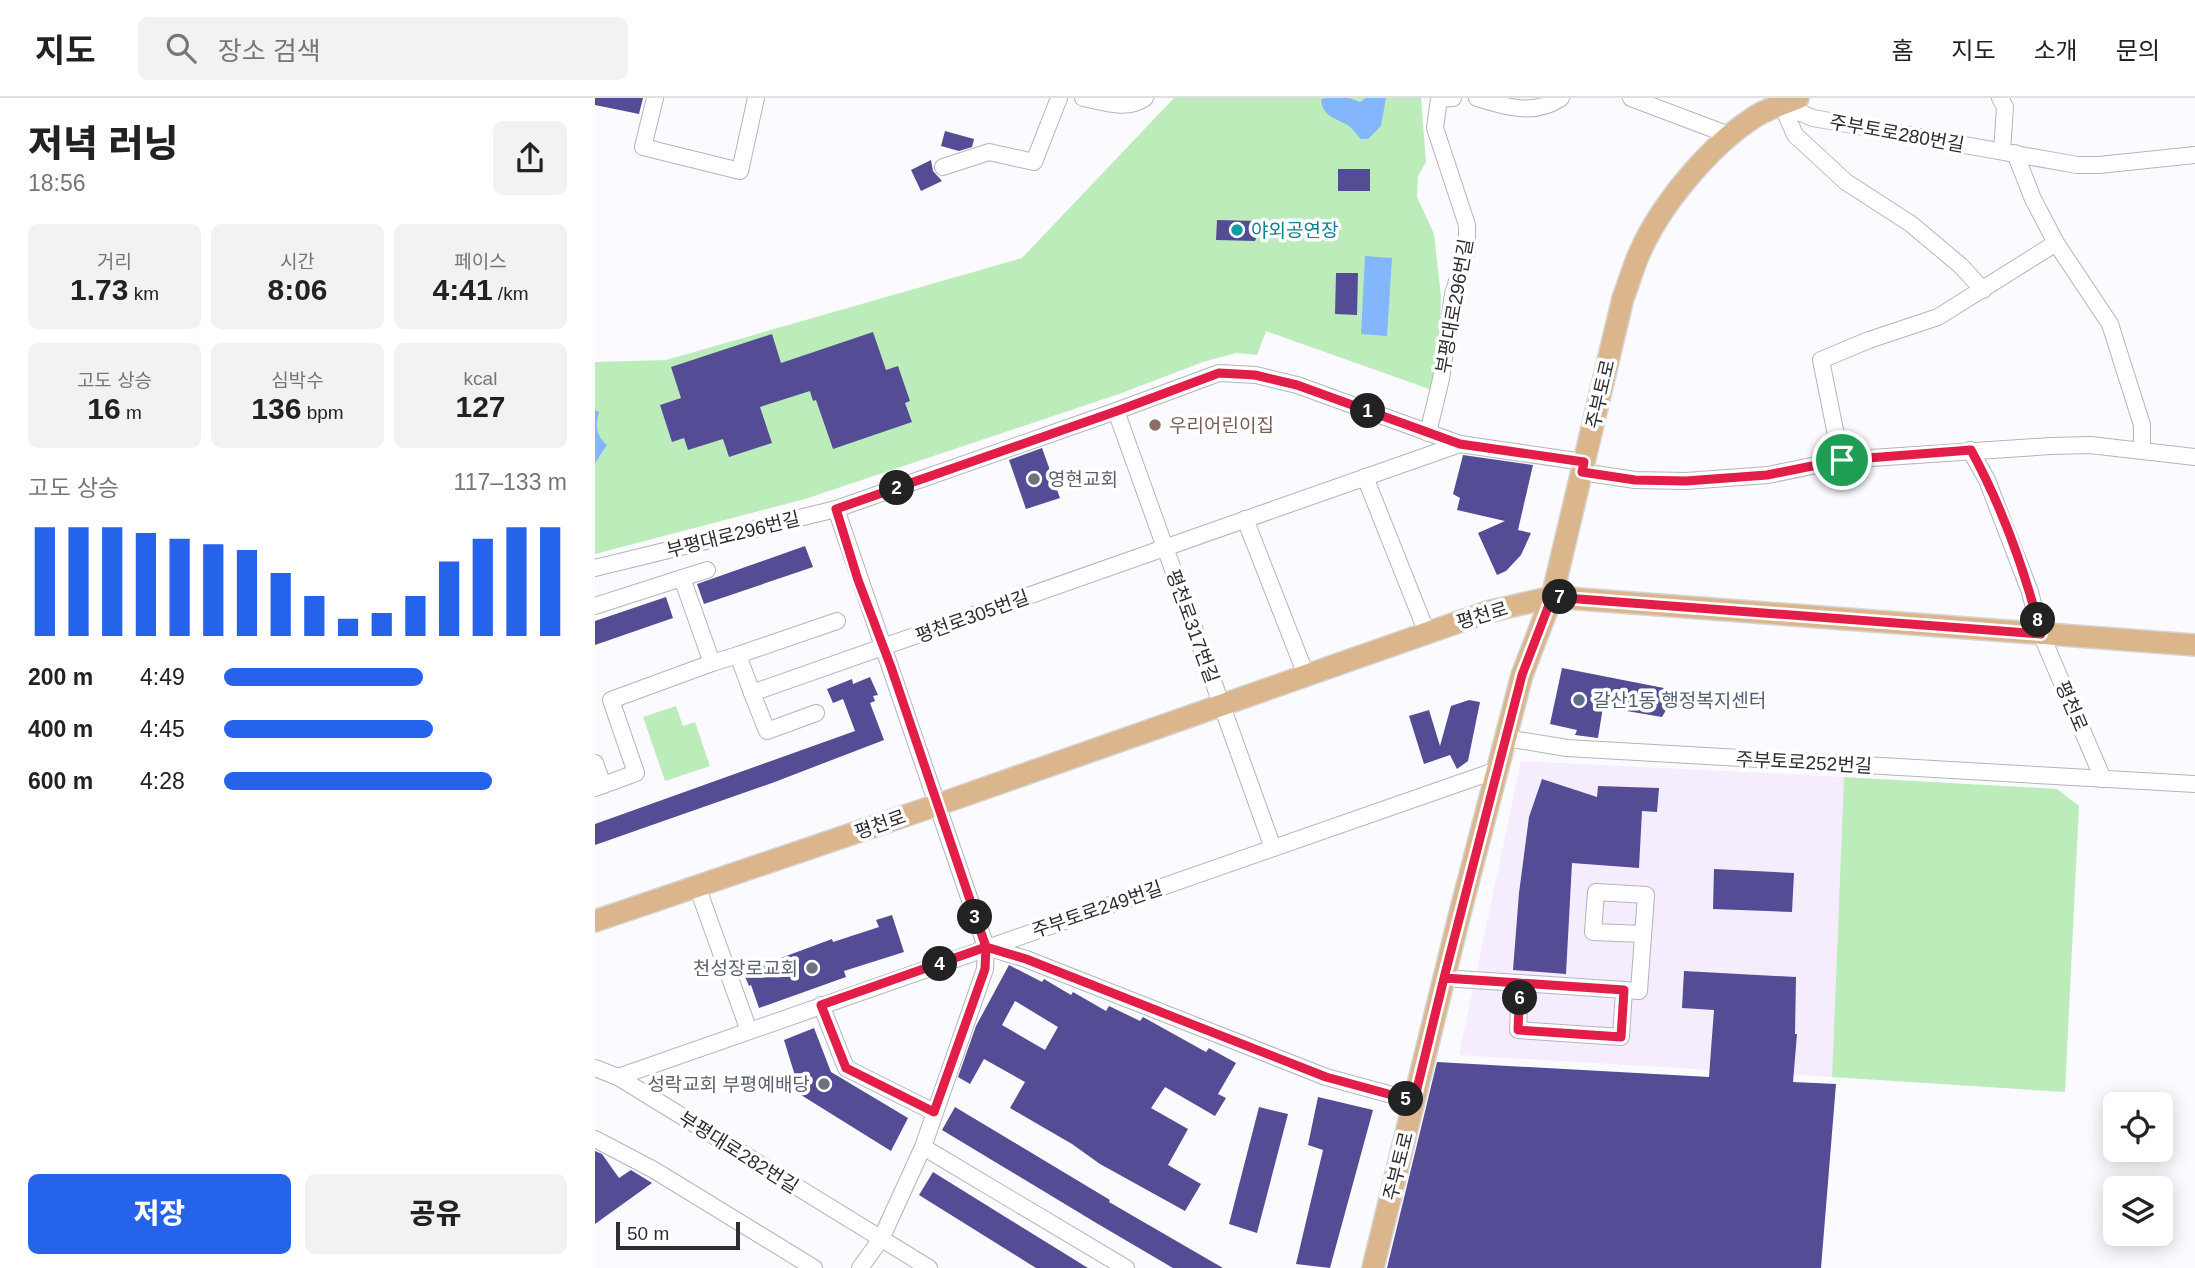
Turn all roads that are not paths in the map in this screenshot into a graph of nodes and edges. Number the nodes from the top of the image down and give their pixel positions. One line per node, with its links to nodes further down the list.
1 (656, 98): 2 (street)
2 (756, 98)
3 (1059, 98): 16 (street)
4 (1083, 98): 5 (street)
5 (1145, 98)
6 (1453, 98): 10 (street)
7 (1477, 98): 8 (street)
8 (1561, 98)
9 (2000, 98): 14 (street)
10 (1439, 99): 20 (street, 부평대로296번길)
11 (1639, 99): 13 (street)
12 (1790, 101): 13 (main road, 주부토로); 14 (street, 주부토로280번길); 18 (street)
13 (1729, 135): 26 (main road, 주부토로)
14 (2008, 152): 15 (street, 주부토로280번길); 17 (street)
15 (2195, 155)
16 (943, 167)
17 (2056, 243): 18 (street); 23 (street)
18 (1983, 290): 25 (street)
19 (1117, 411): 20 (street, 부평대로296번길); 29 (street, 부평대로296번길); 31 (street, 평천로317번길)
20 (1428, 433): 21 (street, 부평대로296번길)
21 (1460, 444): 26 (street, 부평대로296번길); 27 (street, 부평대로296번길)
22 (1971, 450): 23 (street, 부평대로296번길); 25 (street, 부평대로296번길); 40 (street, 평천로)
23 (2142, 451): 24 (street, 부평대로296번길)
24 (2195, 457)
25 (1842, 460): 26 (street, 부평대로296번길)
26 (1583, 467): 36 (main road, 주부토로)
27 (1365, 477): 28 (street, 부평대로296번길); 39 (street)
28 (1309, 496): 30 (street, 평천로317번길)
29 (836, 509): 32 (street, 부평대로296번길); 42 (street)
30 (1245, 519): 31 (street, 평천로317번길); 45 (street)
31 (1165, 547): 35 (street, 평천로317번길); 48 (street, 평천로317번길)
32 (595, 568)
33 (707, 570): 34 (street)
34 (682, 578): 37 (street); 44 (street)
35 (1060, 584): 42 (street, 평천로305번길)
36 (1552, 597): 39 (main road, 평천로); 40 (main road, 평천로); 51 (main road, 주부토로)
37 (595, 606)
38 (837, 621): 43 (street)
39 (1427, 633): 45 (main road, 평천로)
40 (2041, 634): 41 (main road, 평천로); 54 (street, 평천로)
41 (2195, 645)
42 (884, 648): 46 (street, 평천로305번길); 57 (street)
43 (739, 655): 44 (street); 46 (street)
44 (712, 663): 47 (street)
45 (1306, 675): 48 (main road, 평천로)
46 (753, 693): 50 (street)
47 (611, 700): 49 (street); 56 (street)
48 (1221, 705): 57 (main road, 평천로); 58 (street)
49 (595, 706)
50 (816, 713)
51 (1506, 738): 53 (main road, 주부토로); 54 (street, 주부토로252번길)
52 (595, 762): 56 (street)
53 (1497, 770): 58 (street, 주부토로249번길); 63 (main road, 주부토로)
54 (2103, 779): 55 (street, 주부토로252번길)
55 (2195, 784)
56 (599, 786)
57 (937, 805): 59 (main road, 평천로); 62 (street)
58 (1273, 848): 62 (street, 주부토로249번길)
59 (697, 886): 60 (main road, 평천로); 67 (street)
60 (595, 921)
61 (1643, 934): 65 (street)
62 (986, 947): 66 (street, 주부토로249번길); 70 (street); 71 (street)
63 (1444, 978): 64 (street); 70 (main road, 주부토로)
64 (1520, 983): 65 (street); 65 (street)
65 (1624, 990)
66 (821, 1005): 67 (street, 주부토로249번길); 71 (street)
67 (749, 1031): 69 (street, 주부토로249번길)
68 (595, 1068): 69 (street, 부평대로282번길)
69 (618, 1077): 74 (street, 부평대로282번길)
70 (1414, 1101): 79 (main road, 주부토로)
71 (934, 1112): 73 (street)
72 (595, 1139): 75 (street)
73 (923, 1147): 74 (street); 78 (street)
74 (881, 1239): 76 (street); 77 (street, 부평대로282번길)
75 (814, 1268)
76 (860, 1268)
77 (929, 1268)
78 (1126, 1268)
79 (1373, 1268)

